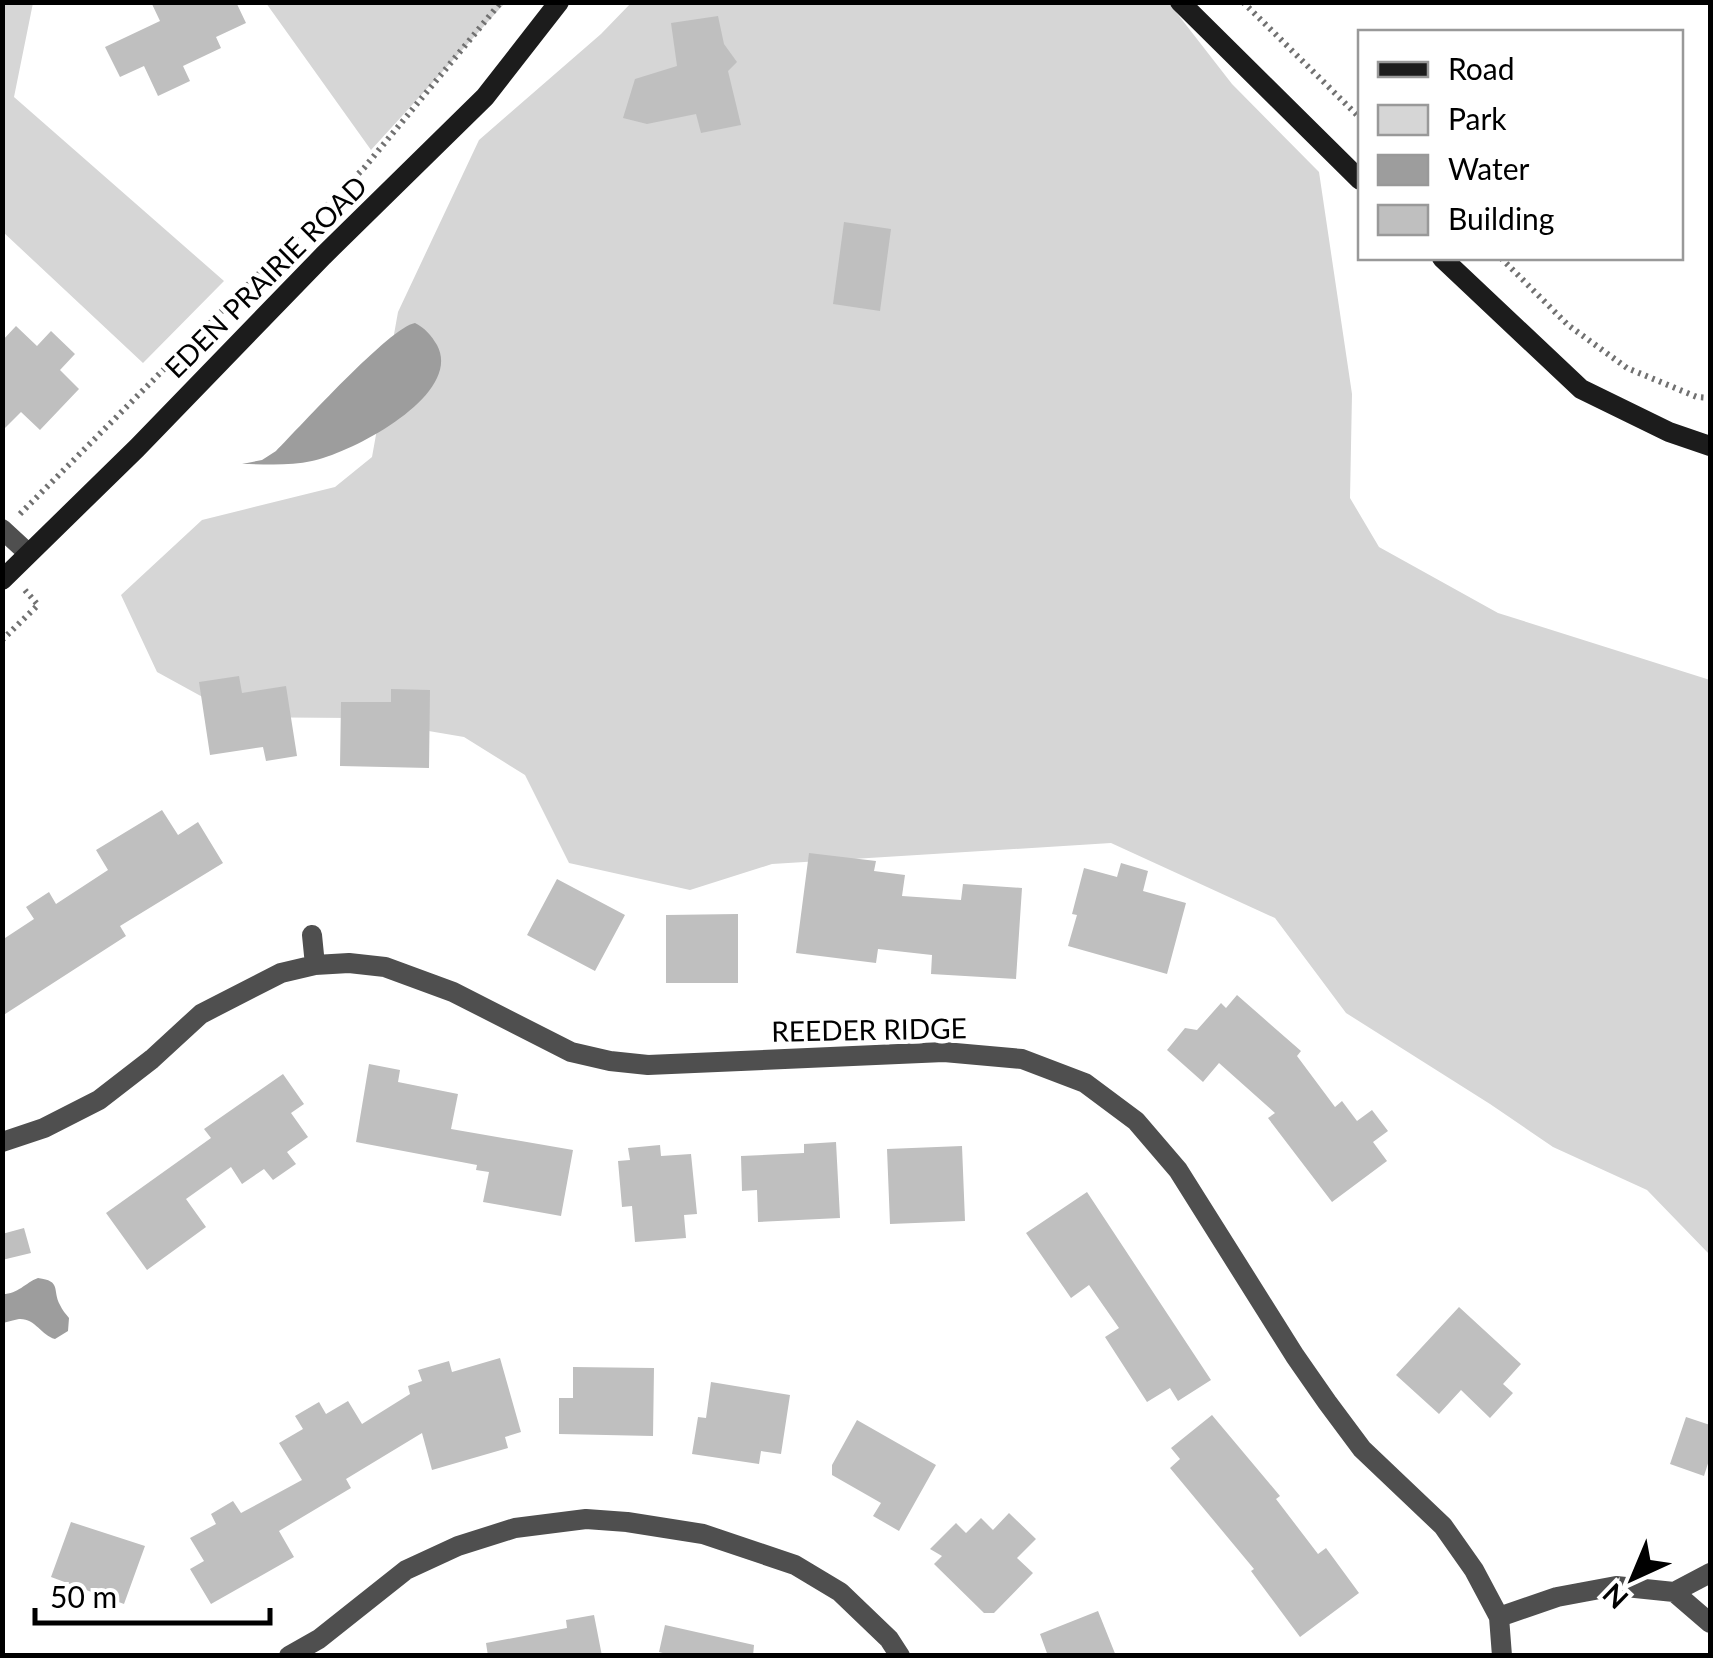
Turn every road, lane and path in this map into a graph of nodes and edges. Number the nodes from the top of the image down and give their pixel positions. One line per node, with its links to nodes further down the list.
1 (501, 2): 11 (path)
2 (559, 2): 12 (street, EDEN PRAIRIE ROAD)
3 (1180, 2): 6 (street)
4 (1243, 2): 5 (path)
5 (1358, 116)
6 (1358, 178)
7 (1444, 260): 10 (street)
8 (1502, 260): 9 (path)
9 (1710, 398)
10 (1710, 446)
11 (3, 530): 12 (street)
12 (28, 554): 13 (street, EDEN PRAIRIE ROAD)
13 (6, 576): 14 (path)
14 (2, 640)
15 (312, 935): 16 (street)
16 (315, 966): 17 (street, REEDER RIDGE); 20 (street, REEDER RIDGE)
17 (2, 1142)
18 (1710, 1573): 19 (street)
19 (1674, 1592): 20 (street); 21 (street)
20 (1498, 1617): 24 (street, REEDER RIDGE)
21 (1710, 1623)
22 (289, 1656): 23 (street)
23 (900, 1656)
24 (1502, 1656)

